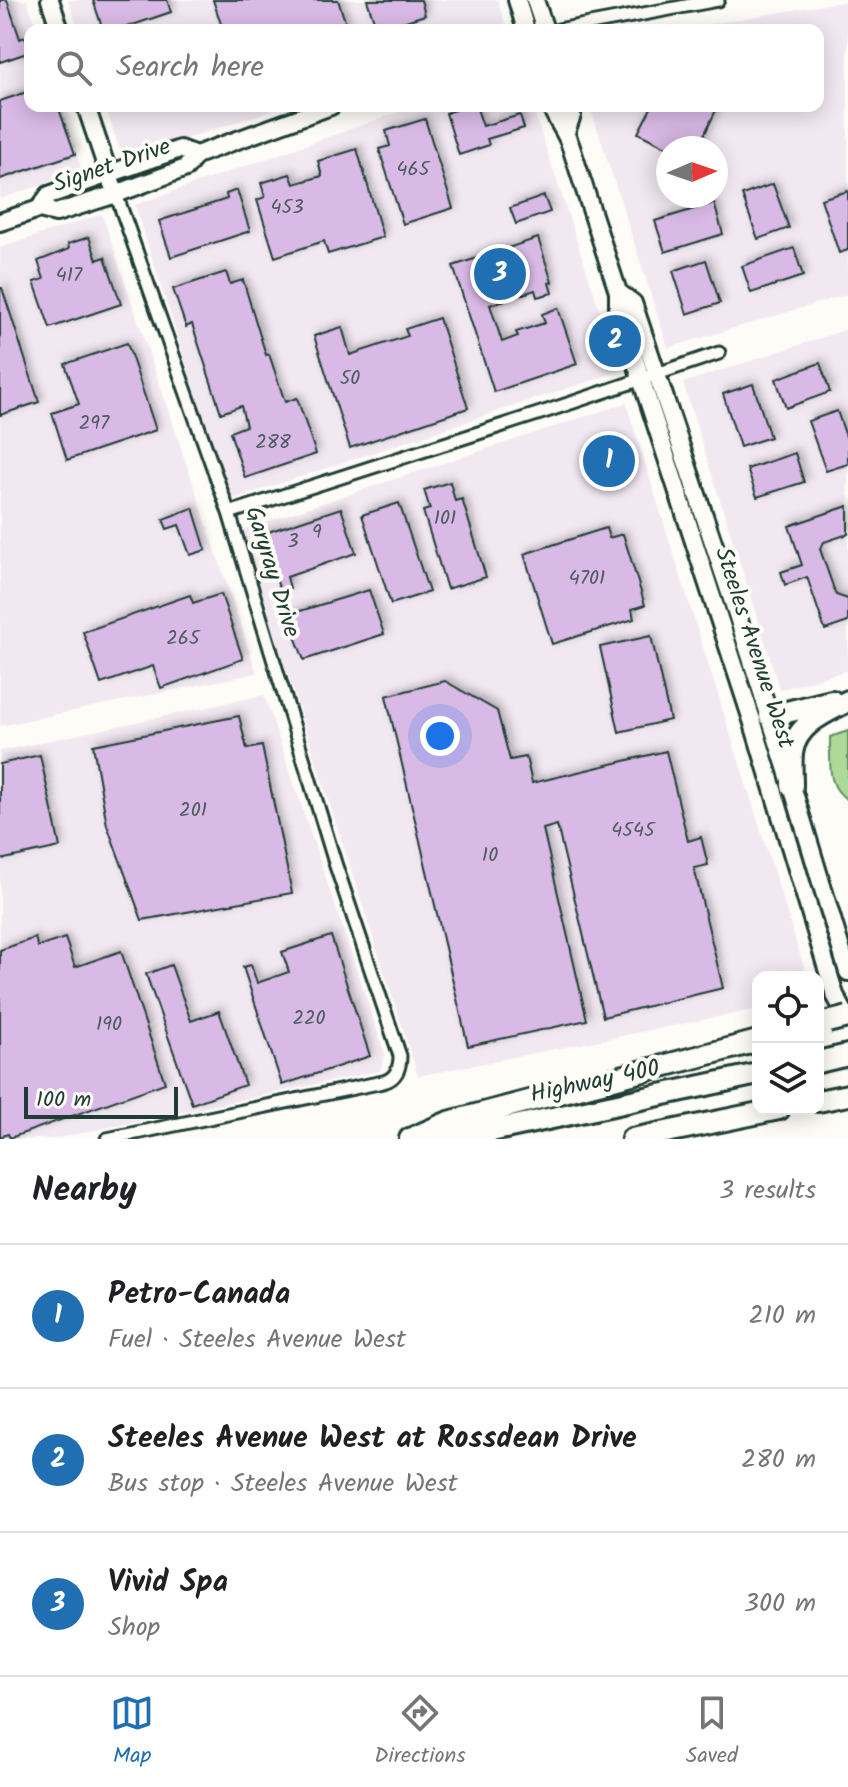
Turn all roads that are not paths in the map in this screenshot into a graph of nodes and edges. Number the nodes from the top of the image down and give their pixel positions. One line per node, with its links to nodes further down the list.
1 (50, 0): 5 (main road)
2 (517, 0): 6 (main road)
3 (535, 0): 7 (main road)
4 (718, 0): 8 (street)
5 (58, 24)
6 (524, 24)
7 (543, 24)
8 (590, 24)
9 (88, 112): 15 (main road, Garyray Drive)
10 (314, 112): 14 (main road, Signet Drive)
11 (553, 112): 13 (main road, Steeles Avenue West)
12 (571, 112): 13 (main road, Steeles Avenue West)
13 (566, 132): 20 (main road, Steeles Avenue West)
14 (196, 155): 15 (main road, Signet Drive); 16 (main road, Signet Drive)
15 (109, 175): 16 (main road, Garyray Drive); 17 (main road, Signet Drive)
16 (116, 194): 17 (main road, Signet Drive); 21 (street, Garyray Drive)
17 (39, 209): 18 (main road, Signet Drive)
18 (0, 222)
19 (719, 353): 20 (street)
20 (648, 376): 21 (street); 23 (main road, Steeles Avenue West)
21 (229, 513): 32 (street, Garyray Drive)
22 (848, 699): 23 (highway); 24 (highway)
23 (761, 718): 24 (main road, Steeles Avenue West); 26 (main road, Steeles Avenue West)
24 (792, 786): 25 (main road, Steeles Avenue West)
25 (848, 972)
26 (835, 1021)
27 (752, 1043): 33 (highway)
28 (752, 1075): 34 (highway, Highway 400)
29 (848, 1095): 30 (highway)
30 (824, 1100)
31 (752, 1115): 35 (highway)
32 (107, 1139)
33 (410, 1139)
34 (443, 1139)
35 (632, 1139)

